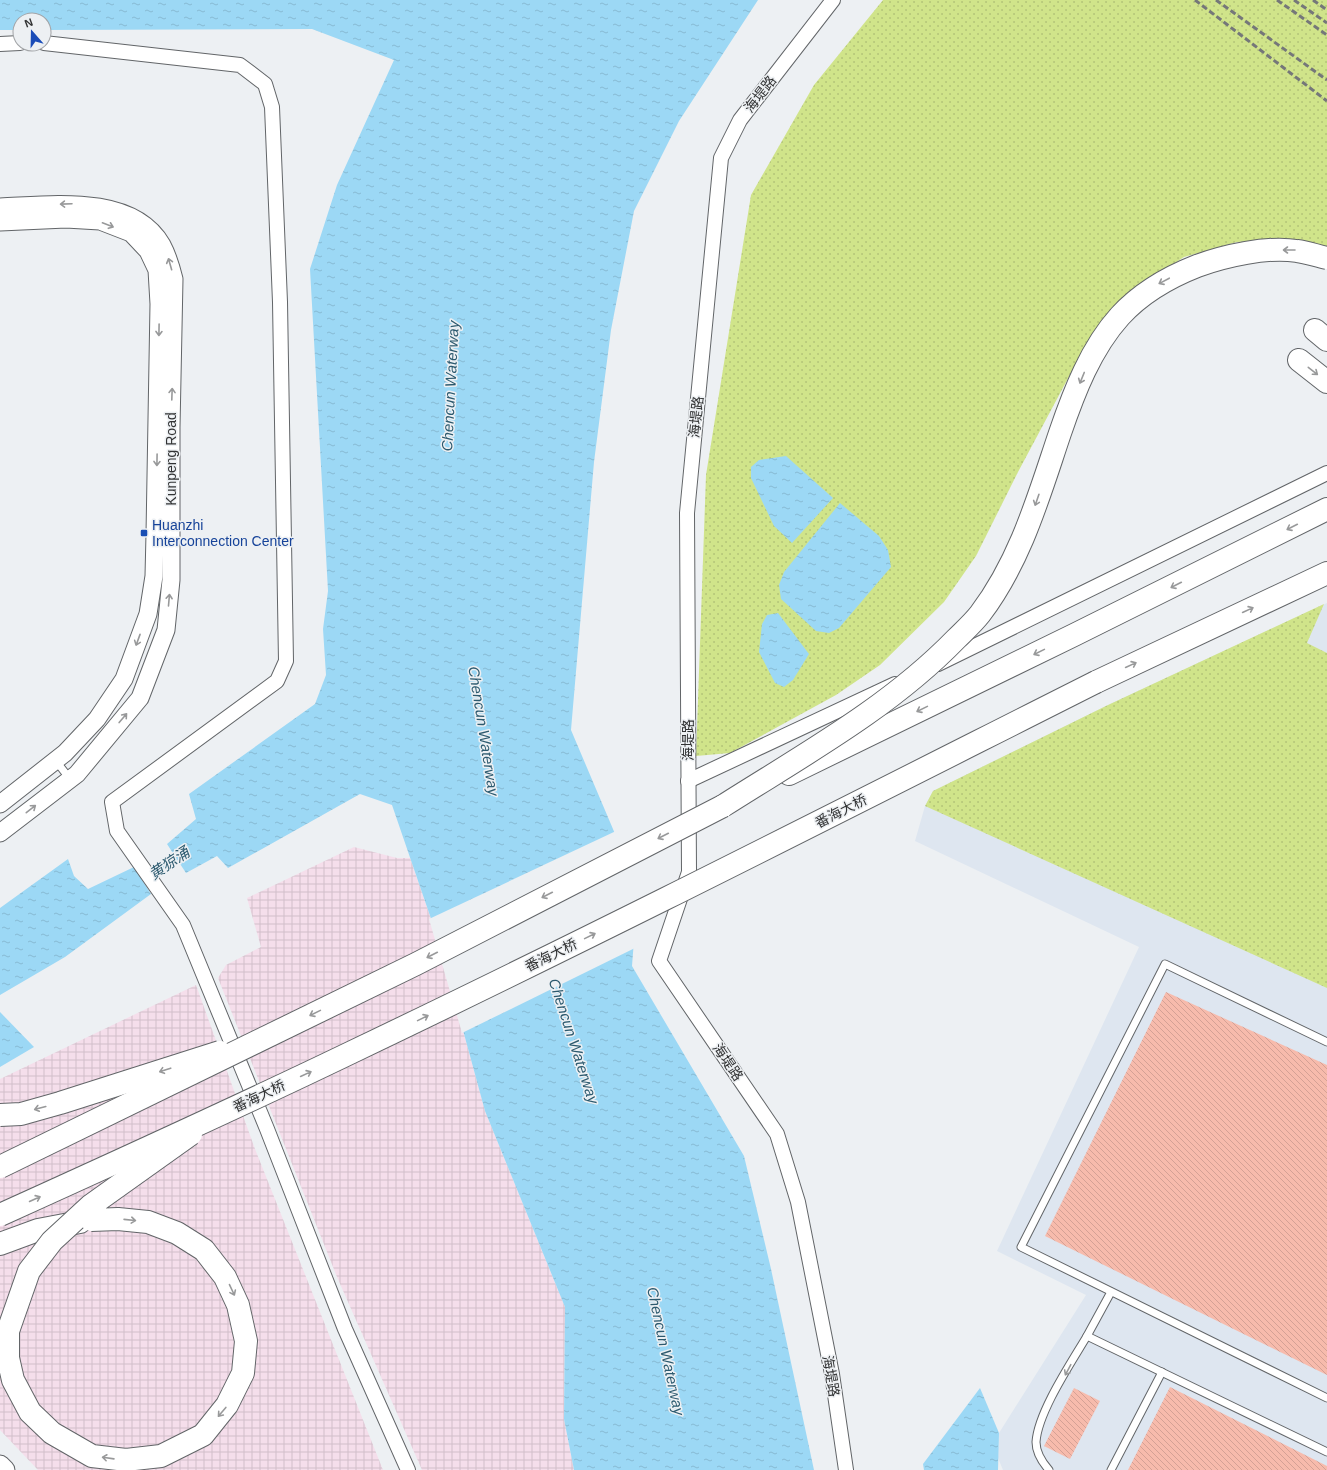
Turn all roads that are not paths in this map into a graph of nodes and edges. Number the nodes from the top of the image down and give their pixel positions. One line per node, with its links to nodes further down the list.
1 (833, 0): 15 (street, 海堤路)
2 (12, 43): 3 (street)
3 (0, 44)
4 (52, 44): 33 (street)
5 (0, 207): 14 (street, Kunpeng Road, one-way to 5)
6 (0, 222): 13 (street, Kunpeng Road, one-way to 13)
7 (1327, 258): 17 (main road, one-way to 17, bridge)
8 (1299, 360): 9 (main road, one-way to 9)
9 (1327, 382)
10 (1327, 473): 15 (street)
11 (1327, 509): 17 (main road, one-way to 17, bridge)
12 (1327, 572): 22 (main road, 番海大桥, one-way to 12, bridge)
13 (56, 761): 14 (lane); 16 (street, Kunpeng Road)
14 (70, 779): 18 (street, Kunpeng Road, one-way to 14)
15 (688, 782): 34 (street, 海堤路)
16 (0, 804)
17 (723, 806): 19 (main road, one-way to 19, bridge)
18 (0, 833)
19 (268, 1037): 21 (main road, one-way to 21, bridge); 23 (main road, bridge)
20 (1327, 1042): 26 (lane)
21 (0, 1115)
22 (212, 1118): 24 (main road, 番海大桥, one-way to 22, bridge); 25 (main road, one-way to 22, bridge)
23 (0, 1167)
24 (0, 1215)
25 (0, 1244)
26 (1111, 1292): 27 (lane); 29 (lane)
27 (1087, 1336): 28 (lane); 35 (lane, one-way to 35)
28 (1162, 1372): 30 (lane); 36 (lane)
29 (1327, 1398)
30 (1327, 1452)
31 (0, 1465): 32 (main road)
32 (5, 1470)
33 (408, 1470)
34 (846, 1470)
35 (1049, 1470)
36 (1112, 1470)

